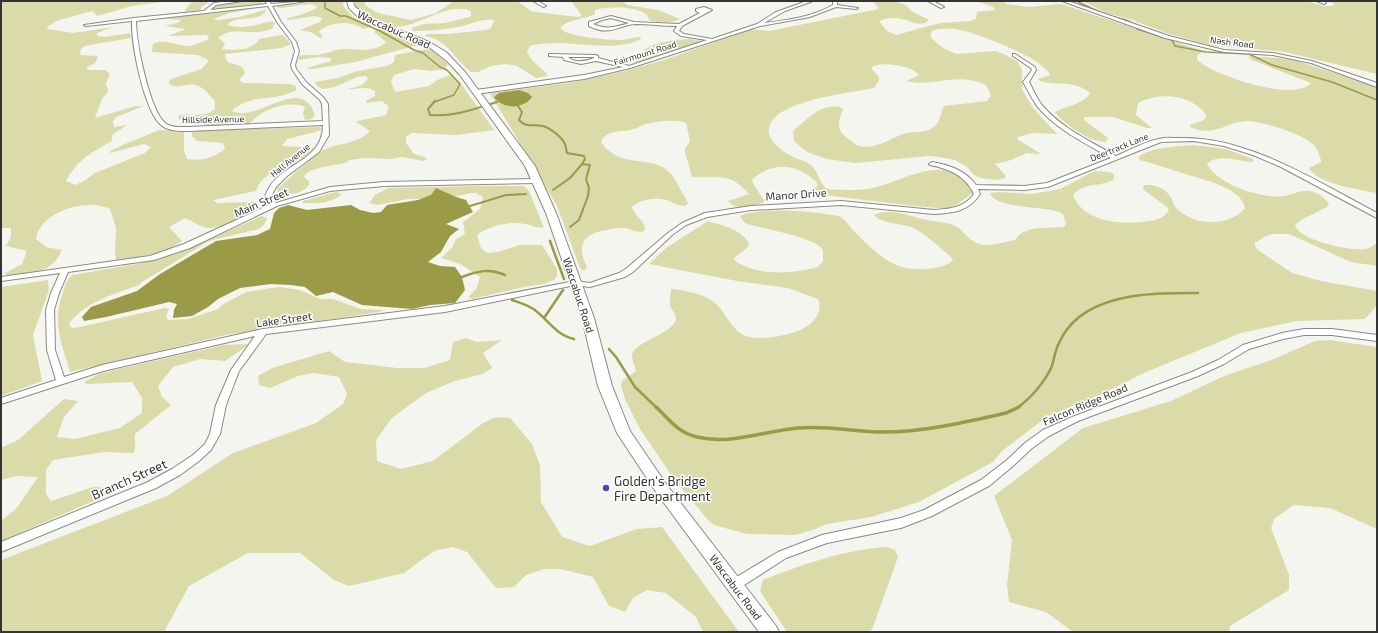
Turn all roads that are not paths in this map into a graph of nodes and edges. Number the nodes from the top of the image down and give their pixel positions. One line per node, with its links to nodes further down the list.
1 (240, 1): 13 (street)
2 (306, 1): 8 (street)
3 (350, 1): 27 (main road, Waccabuc Road)
4 (535, 1): 10 (street)
5 (811, 1): 17 (street, Fairmount Road)
6 (930, 1): 11 (street)
7 (1064, 1): 26 (street, Nash Road)
8 (268, 3): 13 (street); 28 (street, Hall Avenue)
9 (835, 4): 12 (street); 17 (street)
10 (544, 6)
11 (942, 7)
12 (856, 8)
13 (206, 11): 15 (street)
14 (703, 13): 19 (street)
15 (134, 19): 18 (street); 28 (street, Hillside Avenue)
16 (634, 22): 16 (street); 19 (street)
17 (759, 24): 20 (street, Fairmount Road)
18 (86, 25)
19 (680, 25): 20 (street)
20 (713, 40): 25 (street, Fairmount Road)
21 (551, 55): 22 (street)
22 (565, 55): 24 (street); 24 (street)
23 (1015, 55): 29 (street)
24 (596, 59): 25 (street)
25 (630, 67): 27 (street, Fairmount Road)
26 (1377, 85)
27 (476, 92): 31 (main road, Waccabuc Road)
28 (326, 123): 33 (street, Hall Avenue)
29 (1116, 158): 32 (street, Deertrack Lane); 34 (street, Deertrack Lane)
30 (932, 164): 32 (street)
31 (537, 181): 33 (street, Main Street); 37 (main road, Waccabuc Road)
32 (975, 187): 37 (street, Manor Drive)
33 (274, 205): 35 (street, Main Street)
34 (1377, 216)
35 (65, 271): 36 (street, Main Street); 40 (street)
36 (1, 279)
37 (575, 283): 38 (street, Lake Street); 43 (main road, Waccabuc Road)
38 (263, 332): 40 (street, Lake Street); 42 (street, Branch Street)
39 (1377, 338): 43 (street, Falcon Ridge Road)
40 (60, 380): 41 (street, Lake Street)
41 (1, 400)
42 (1, 547)
43 (734, 585): 44 (main road, Waccabuc Road)
44 (770, 632)

